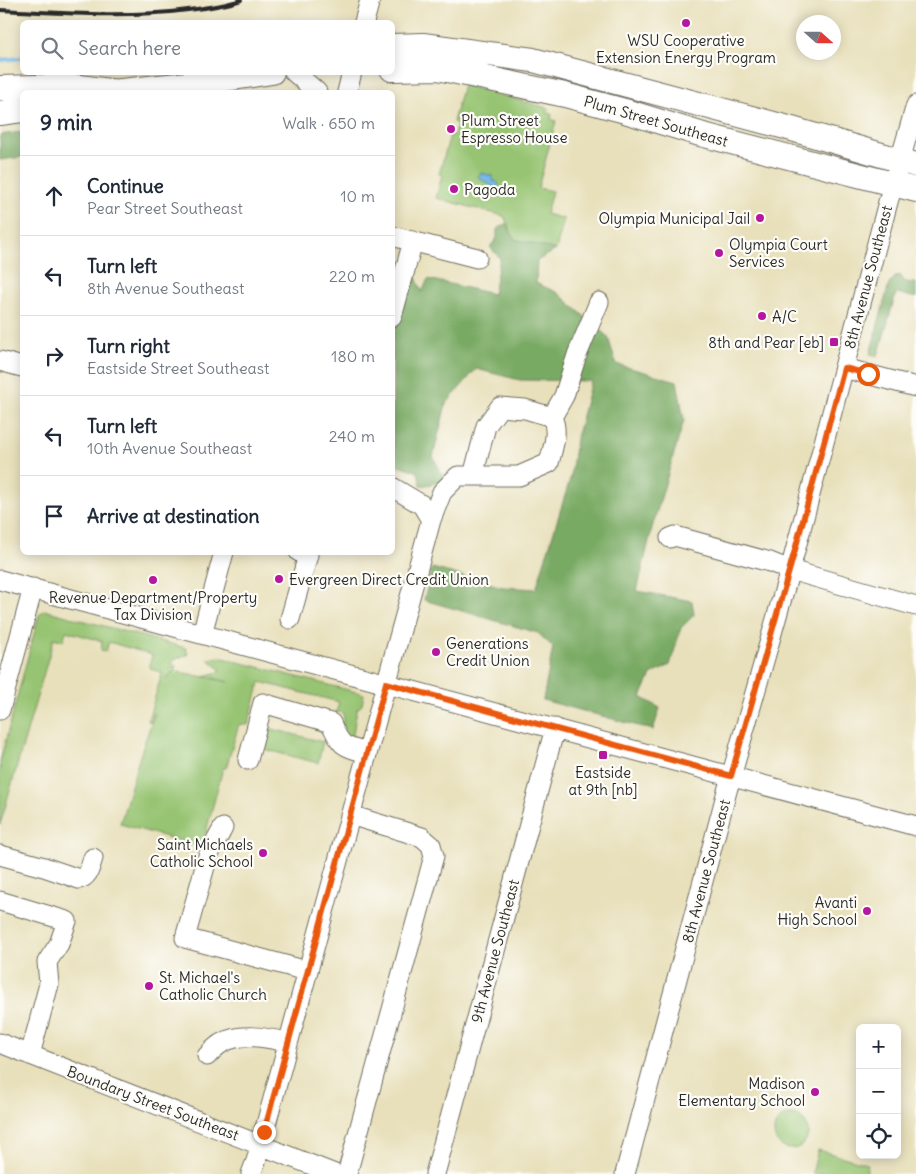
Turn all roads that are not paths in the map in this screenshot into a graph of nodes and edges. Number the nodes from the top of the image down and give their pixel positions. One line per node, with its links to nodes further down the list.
1 (370, 0): 2 (street)
2 (365, 20)
3 (395, 46): 17 (main road, Plum Street Southeast)
4 (395, 68): 18 (main road, Plum Street Southeast)
5 (258, 75): 8 (main road)
6 (297, 75): 12 (street)
7 (351, 75): 13 (street)
8 (203, 87): 11 (main road)
9 (0, 88): 10 (main road)
10 (100, 90)
11 (150, 90)
12 (315, 90)
13 (348, 90)
14 (916, 105): 17 (street, 8th Avenue Southeast)
15 (20, 110): 16 (main road)
16 (0, 113)
17 (908, 163): 18 (street, 8th Avenue Southeast)
18 (905, 187): 26 (street, 8th Avenue Southeast)
19 (395, 237): 20 (street)
20 (413, 241): 21 (street); 23 (street)
21 (477, 258)
22 (600, 302): 28 (street)
23 (395, 306)
24 (0, 361): 25 (street)
25 (20, 366)
26 (844, 368): 27 (street); 35 (street, 8th Avenue Southeast)
27 (916, 387)
28 (552, 417): 29 (street); 29 (street)
29 (473, 476): 31 (street)
30 (395, 489): 31 (street)
31 (431, 520): 41 (street)
32 (670, 538): 35 (street)
33 (223, 555): 40 (street)
34 (308, 555): 39 (street)
35 (790, 570): 38 (street); 46 (street, 8th Avenue Southeast)
36 (0, 580): 37 (street)
37 (34, 588): 40 (street); 42 (street)
38 (916, 606)
39 (290, 619)
40 (202, 634): 41 (street)
41 (386, 683): 43 (street); 44 (street)
42 (0, 710)
43 (555, 728): 46 (street); 62 (street, 9th Avenue Southeast)
44 (367, 753): 45 (street); 47 (street)
45 (248, 760)
46 (731, 776): 48 (street); 63 (street, 8th Avenue Southeast)
47 (350, 815): 53 (street); 61 (street)
48 (916, 824)
49 (223, 828): 53 (street)
50 (0, 855): 51 (street)
51 (93, 858)
52 (0, 901): 56 (street)
53 (307, 970): 54 (street)
54 (287, 1042): 57 (street); 58 (street)
55 (0, 1044): 56 (street, Boundary Street Southeast)
56 (30, 1055): 58 (street, Boundary Street Southeast)
57 (207, 1056)
58 (260, 1144): 59 (street); 60 (street, Boundary Street Southeast)
59 (251, 1174)
60 (335, 1174)
61 (346, 1174)
62 (434, 1174)
63 (625, 1174)

